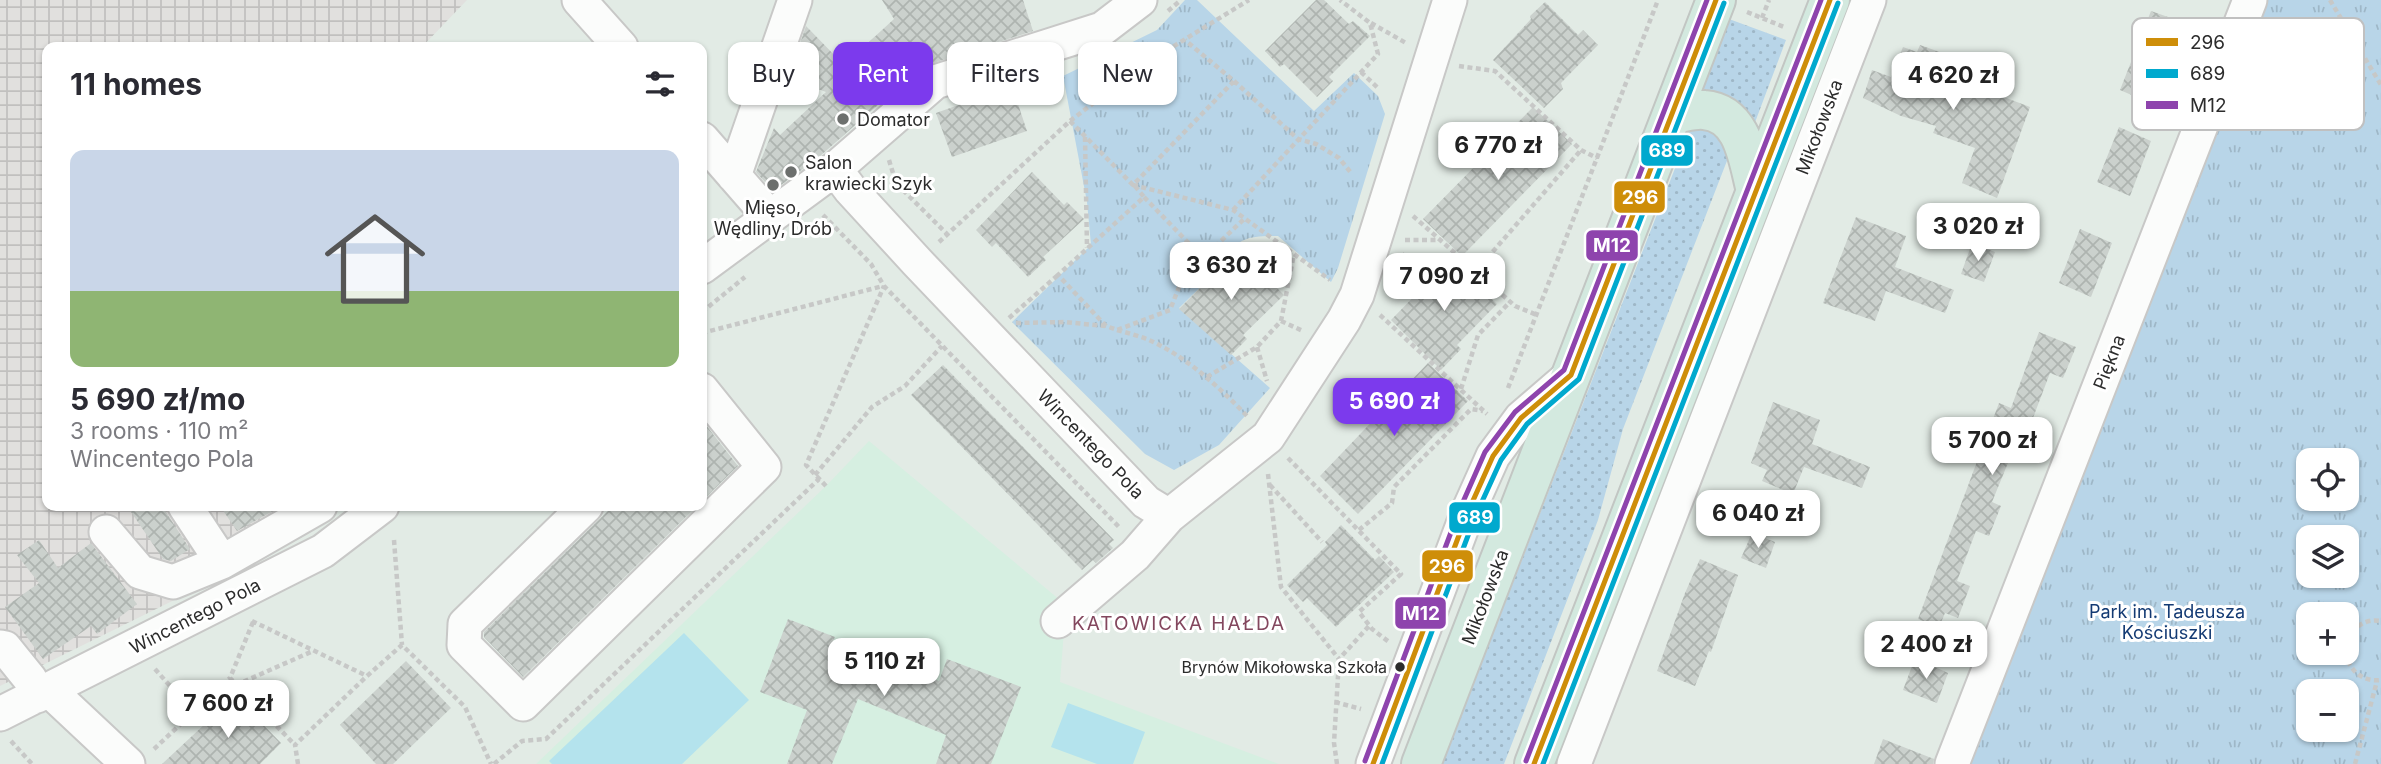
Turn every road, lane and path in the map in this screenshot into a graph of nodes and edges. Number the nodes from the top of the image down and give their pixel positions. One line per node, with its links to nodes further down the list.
1 (579, 0): 19 (street)
2 (795, 0): 38 (street)
3 (1140, 0): 36 (street)
4 (1249, 0): 18 (path)
5 (1340, 0): 17 (path)
6 (1450, 0): 61 (street)
7 (1658, 0): 35 (path)
8 (1716, 0): 27 (main road, Mikołowska)
9 (1769, 0): 14 (path)
10 (1830, 0): 40 (main road, Mikołowska)
11 (1869, 0): 123 (street, Mikołowska)
12 (2250, 0): 15 (street, Piękna)
13 (2330, 0): 16 (path)
14 (1762, 18)
15 (2243, 18)
16 (2341, 18)
17 (1370, 23): 20 (path); 23 (path)
18 (1185, 40): 24 (path); 28 (path)
19 (617, 42)
20 (1417, 50)
21 (2364, 57): 25 (path)
22 (1450, 65): 33 (path)
23 (1361, 72): 26 (path); 31 (path)
24 (1234, 81): 31 (path); 39 (path)
25 (2381, 85)
26 (1378, 88)
27 (1672, 114): 40 (main road); 70 (main road, Mikołowska)
28 (1070, 121): 30 (path); 47 (path)
29 (2199, 130): 124 (street, Piękna)
30 (1086, 136): 39 (path); 50 (path)
31 (1298, 139): 37 (path); 42 (path)
32 (707, 145): 38 (street)
33 (1581, 150): 35 (path); 56 (path)
34 (887, 155): 47 (path)
35 (1597, 158): 62 (path)
36 (835, 169): 45 (street); 54 (street, Wincentego Pola)
37 (1352, 174)
38 (734, 176): 45 (street)
39 (1133, 185): 41 (path); 42 (path)
40 (1756, 191): 122 (main road, Mikołowska)
41 (1144, 197): 50 (path); 53 (path)
42 (1233, 210): 46 (path)
43 (1410, 213): 49 (path)
44 (823, 215): 59 (path)
45 (770, 217): 55 (street)
46 (1244, 219): 52 (path); 53 (path)
47 (947, 234): 54 (path)
48 (1401, 240): 49 (path)
49 (1440, 240): 56 (path)
50 (1087, 248): 57 (path)
51 (1397, 248): 58 (path)
52 (1294, 254): 61 (path); 63 (path)
53 (1203, 258): 65 (path)
54 (917, 262): 85 (street, Wincentego Pola)
55 (707, 263)
56 (1476, 271): 60 (path)
57 (1058, 275): 64 (path); 64 (path)
58 (1424, 275)
59 (884, 286): 66 (path); 68 (path); 77 (path)
60 (1510, 302): 62 (path); 73 (path)
61 (1367, 303): 73 (path); 76 (street)
62 (1536, 315): 74 (path)
63 (1281, 321): 67 (path); 69 (path)
64 (1106, 326): 65 (path)
65 (1117, 330): 71 (path)
66 (707, 331)
67 (1311, 334)
68 (942, 346): 77 (path); 91 (path)
69 (1257, 347): 71 (path); 72 (path)
70 (1571, 375): 120 (street); 121 (main road, Mikołowska)
71 (1207, 377): 76 (path)
72 (1267, 381)
73 (1461, 389): 87 (path)
74 (1505, 394)
75 (707, 397): 84 (street)
76 (1268, 452): 78 (path); 85 (street); 87 (path)
77 (817, 477): 79 (path); 118 (path)
78 (1269, 484): 90 (path); 101 (path)
79 (826, 486)
80 (188, 511): 92 (street)
81 (311, 511): 92 (street)
82 (326, 511): 86 (street)
83 (376, 511): 86 (street, Wincentego Pola)
84 (581, 511)
85 (1168, 516): 91 (street)
86 (351, 530): 108 (street, Wincentego Pola)
87 (1359, 531): 101 (path)
88 (106, 532): 92 (street)
89 (394, 540): 98 (path)
90 (1322, 542)
91 (1140, 549): 94 (street)
92 (222, 562)
93 (248, 611): 96 (path)
94 (1058, 621)
95 (2381, 621): 97 (path)
96 (253, 622): 100 (path); 105 (path)
97 (2359, 626)
98 (402, 645): 104 (path); 118 (path)
99 (0, 648): 108 (street)
100 (314, 651): 104 (path); 107 (path)
101 (1339, 659): 109 (path)
102 (148, 660): 110 (path)
103 (2350, 665): 106 (path)
104 (368, 676): 113 (path)
105 (230, 678): 107 (path); 110 (path)
106 (2379, 680): 125 (path)
107 (236, 685): 113 (path)
108 (43, 693): 112 (street, Wincentego Pola); 115 (street)
109 (1335, 702): 111 (path); 119 (path)
110 (193, 712): 115 (path)
111 (1374, 712)
112 (0, 714)
113 (295, 745): 117 (path)
114 (16, 746): 116 (path)
115 (137, 760)
116 (32, 764)
117 (298, 764)
118 (493, 764)
119 (1337, 764)
120 (1373, 764)
121 (1420, 764)
122 (1534, 764)
123 (1574, 764)
124 (1952, 764)
125 (2355, 764)

